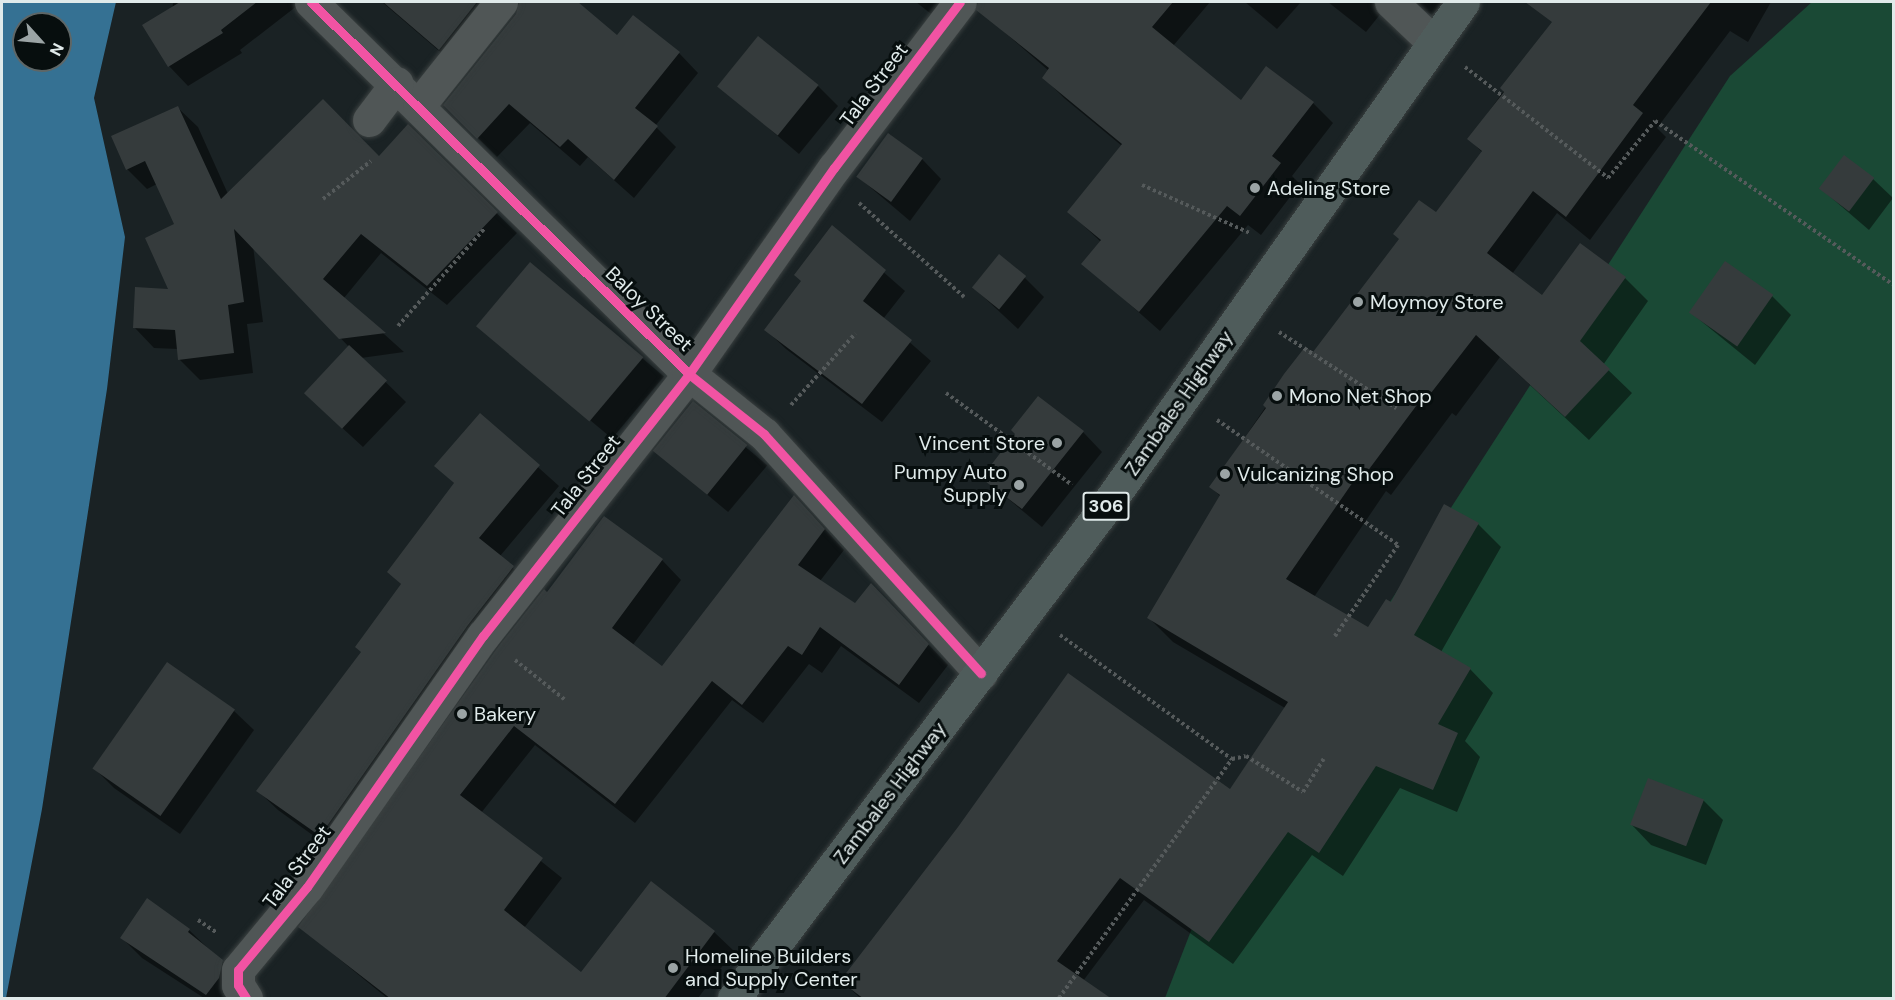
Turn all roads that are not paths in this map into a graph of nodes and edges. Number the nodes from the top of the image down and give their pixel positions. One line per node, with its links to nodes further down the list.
1 (311, 2): 7 (street, Baloy Street)
2 (501, 2): 7 (street)
3 (960, 2): 9 (street, Tala Street)
4 (1391, 2): 6 (street)
5 (1463, 2): 6 (main road, Zambales Highway / 306)
6 (1433, 42): 10 (main road, Zambales Highway / 306)
7 (408, 94): 8 (street); 9 (street, Baloy Street)
8 (369, 120)
9 (689, 374): 10 (street, Baloy Street); 11 (street, Tala Street)
10 (981, 673): 12 (main road, Zambales Highway / 306)
11 (242, 985)
12 (734, 999)

